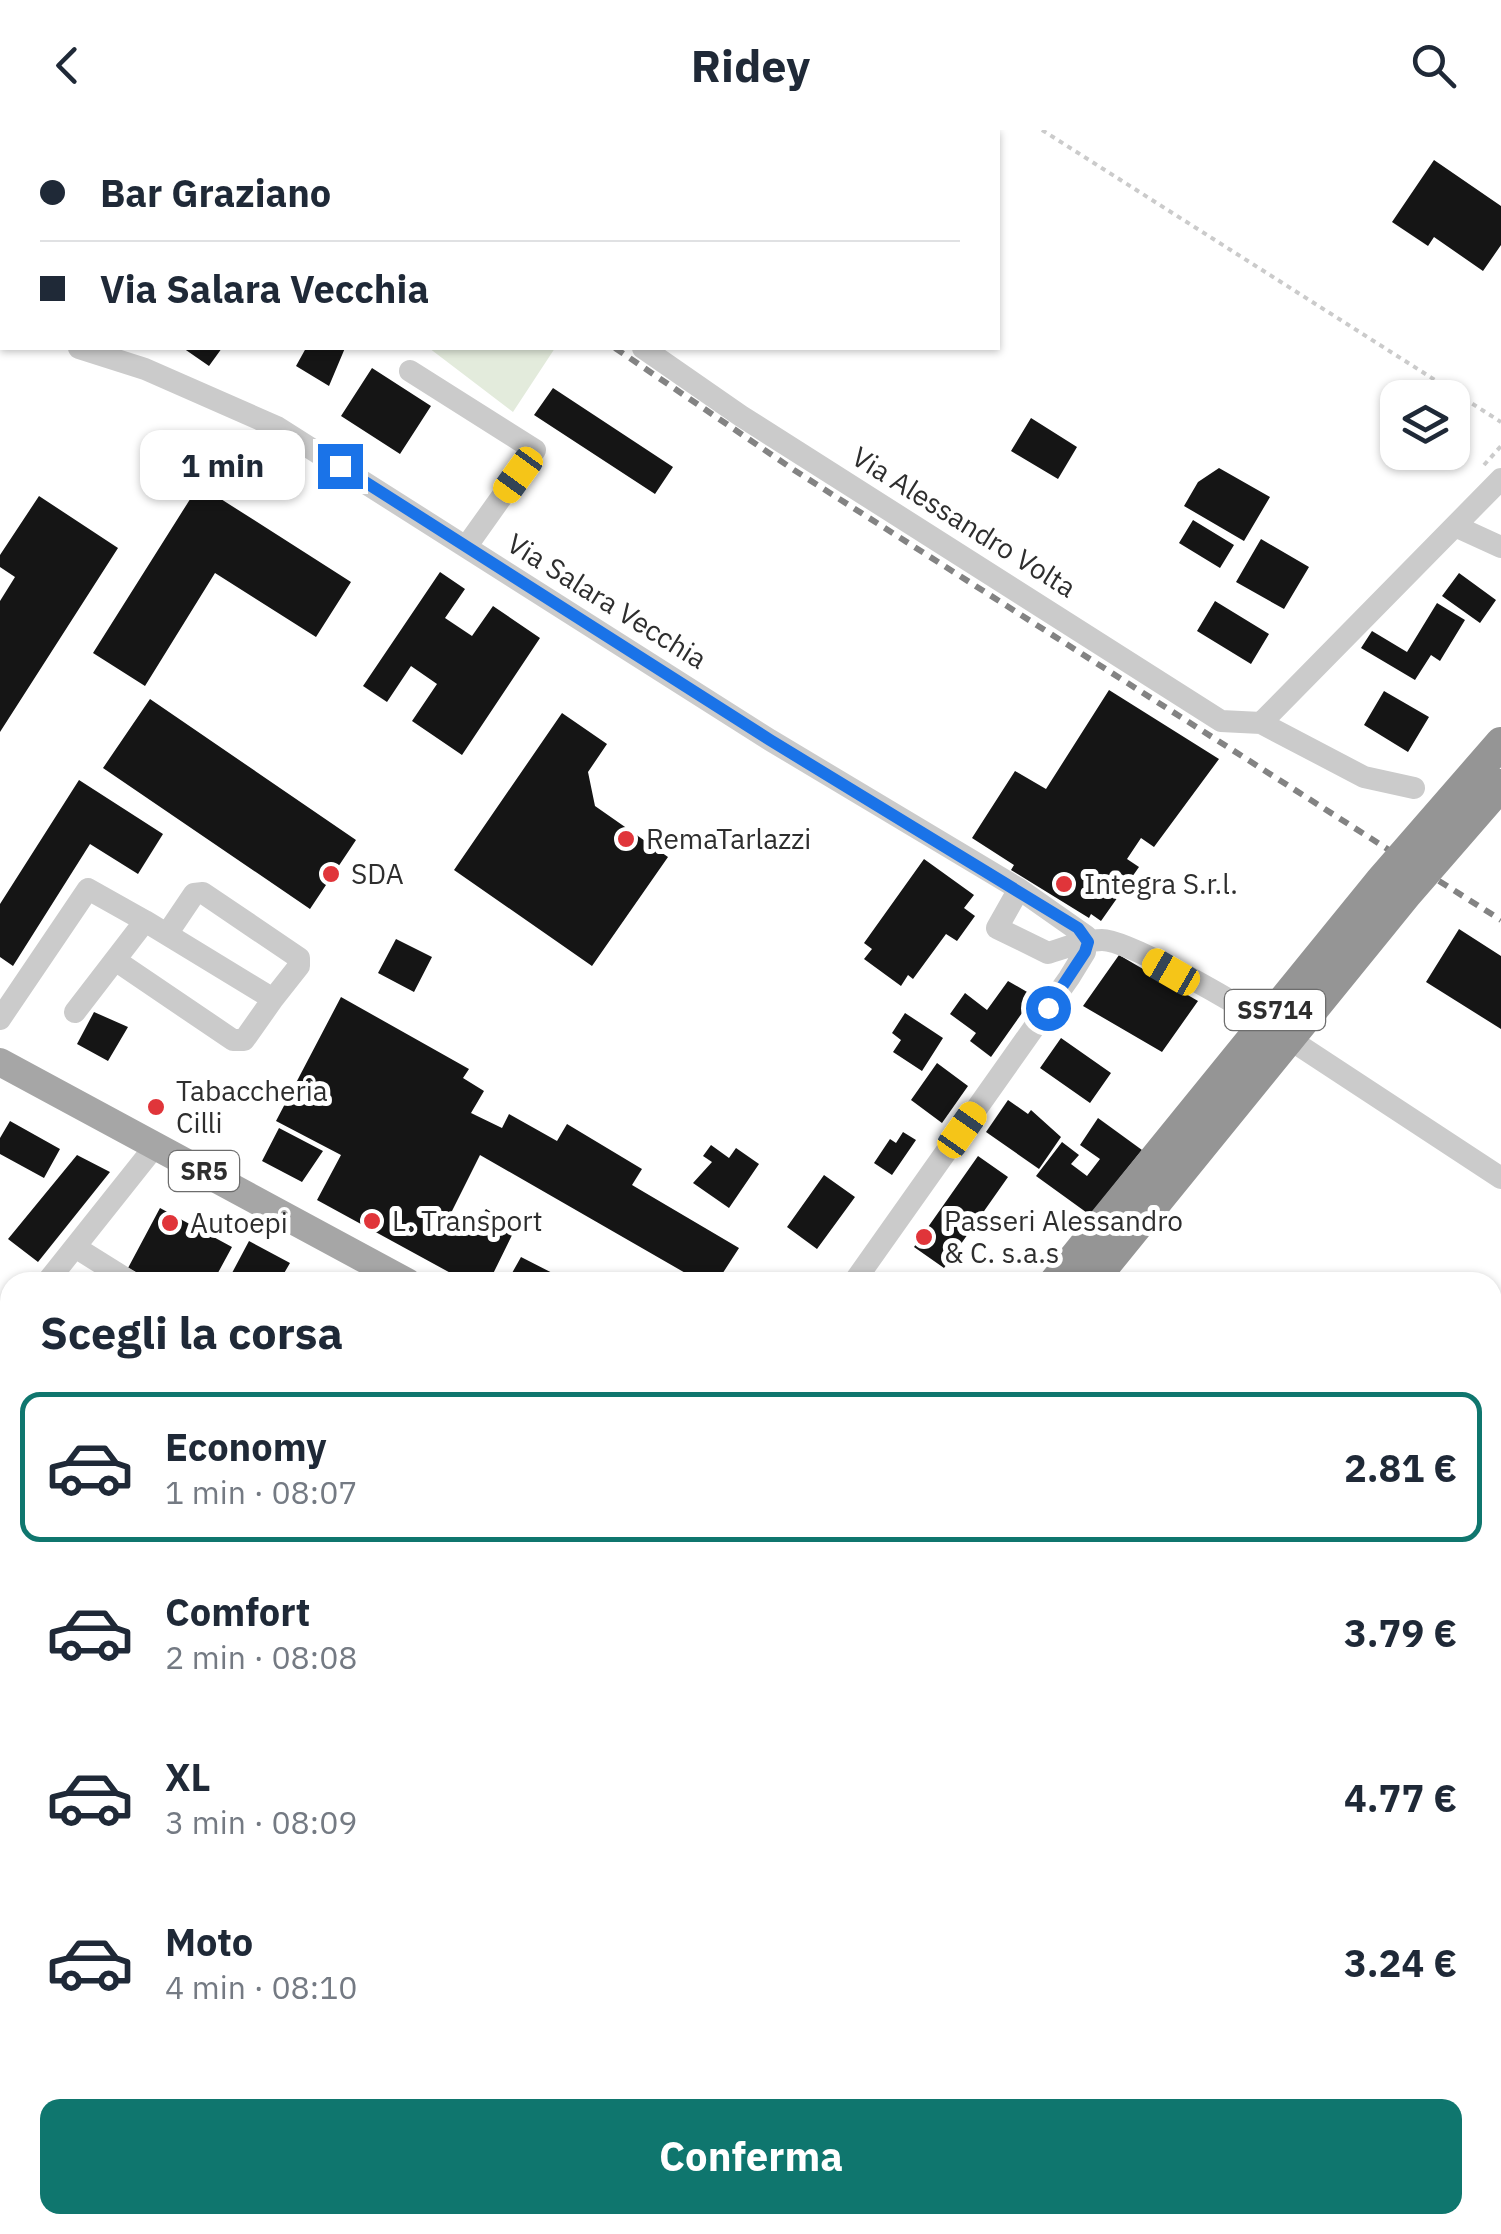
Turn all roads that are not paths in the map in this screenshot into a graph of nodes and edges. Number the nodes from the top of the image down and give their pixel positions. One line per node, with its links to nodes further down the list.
1 (85, 350): 6 (street, Via Salara Vecchia)
2 (646, 350): 8 (street, Via Alessandro Volta)
3 (410, 372): 6 (street)
4 (1501, 479): 5 (street)
5 (1454, 526): 7 (street); 8 (street)
6 (466, 547): 12 (street, Via Salara Vecchia)
7 (1501, 547)
8 (1261, 724): 11 (street, Via Alessandro Volta)
9 (1501, 742): 30 (highway, SS714, bridge)
10 (1501, 786): 31 (highway, SS714, bridge)
11 (1414, 788)
12 (1019, 889): 15 (street, Via Salara Vecchia); 15 (street)
13 (146, 921): 14 (street); 16 (street); 20 (street)
14 (167, 934): 17 (street); 17 (street)
15 (1087, 939): 19 (street); 29 (street)
16 (114, 960): 17 (street); 18 (street)
17 (274, 999)
18 (75, 1012)
19 (1252, 1014)
20 (0, 1019)
21 (1300, 1046): 24 (street)
22 (0, 1062): 23 (main road, SR5)
23 (156, 1145): 25 (street); 28 (main road, SR5)
24 (1501, 1178)
25 (75, 1247): 26 (street); 27 (street)
26 (55, 1272)
27 (115, 1272)
28 (390, 1272)
29 (861, 1272)
30 (1063, 1272)
31 (1099, 1272)

